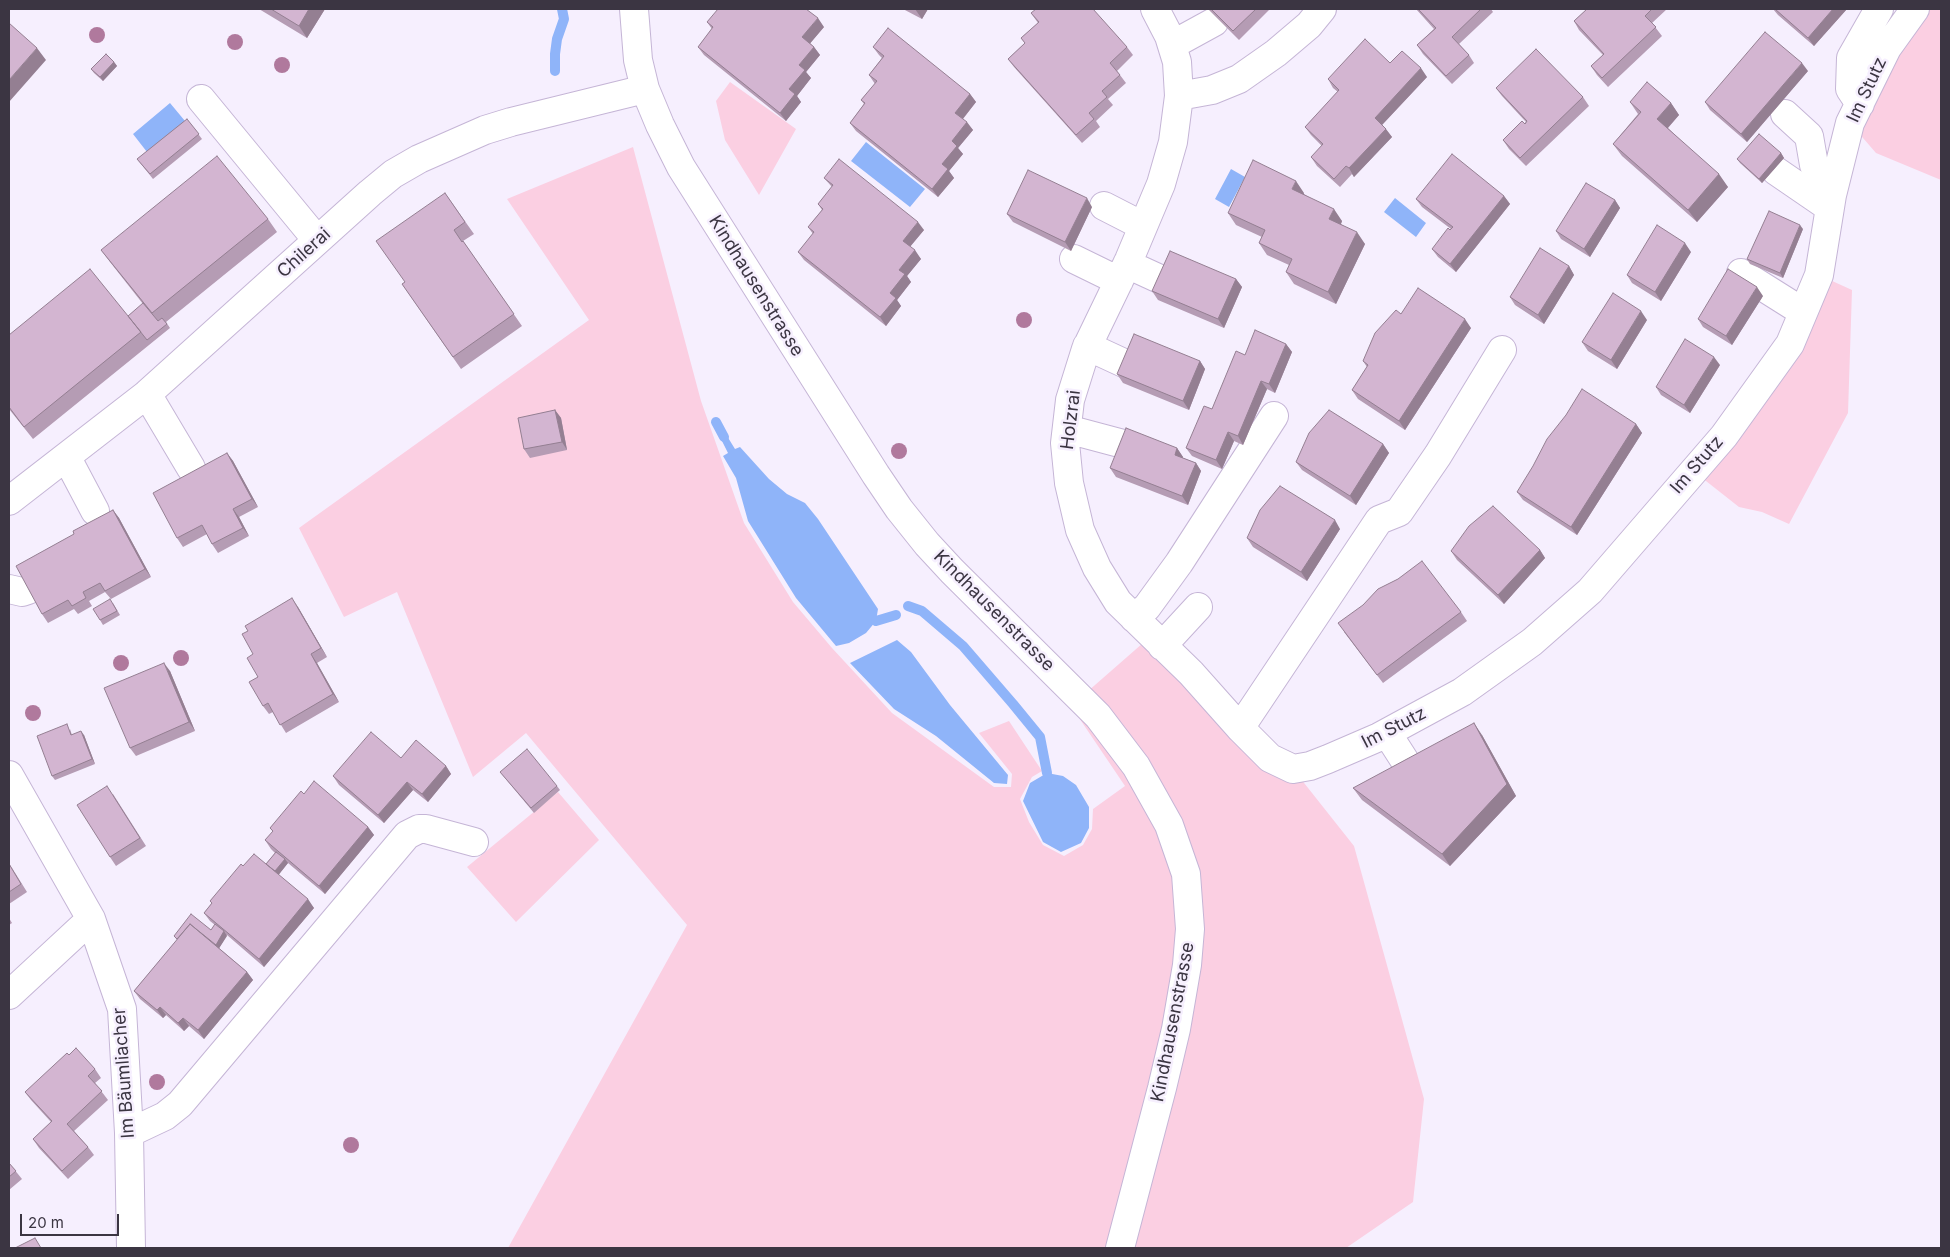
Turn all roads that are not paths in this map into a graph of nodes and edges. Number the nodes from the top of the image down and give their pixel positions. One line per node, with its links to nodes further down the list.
1 (634, 9): 8 (street, Kindhausenstrasse)
2 (1154, 9): 7 (street, Holzrai)
3 (1322, 9): 9 (street)
4 (1879, 9): 11 (street)
5 (1915, 9): 11 (street, Im Stutz)
6 (1214, 22): 7 (street)
7 (1172, 45): 9 (street, Holzrai)
8 (645, 89): 17 (street, Chilerai); 47 (street, Kindhausenstrasse)
9 (1179, 96): 16 (street, Holzrai)
10 (200, 99): 17 (street)
11 (1860, 104): 14 (street, Im Stutz)
12 (1785, 114): 14 (street)
13 (1776, 171): 14 (street)
14 (1831, 202): 22 (street, Im Stutz)
15 (1104, 206): 16 (street)
16 (1143, 226): 19 (street, Holzrai)
17 (318, 240): 26 (street, Chilerai)
18 (1074, 259): 19 (street)
19 (1123, 273): 21 (street); 23 (street, Holzrai)
20 (1741, 273): 22 (street)
21 (1164, 281)
22 (1803, 312): 38 (street, Im Stutz)
23 (1087, 346): 25 (street); 28 (street, Holzrai)
24 (1502, 350): 37 (street)
25 (1128, 365)
26 (147, 394): 30 (street, Chilerai); 31 (street)
27 (1274, 416): 35 (street)
28 (1067, 430): 29 (street); 35 (street, Holzrai)
29 (1127, 445)
30 (67, 458): 32 (street, Chilerai); 33 (street)
31 (191, 468)
32 (12, 492)
33 (95, 511)
34 (1198, 606): 36 (street)
35 (1134, 618): 36 (street, Holzrai)
36 (1162, 646): 37 (street, Holzrai)
37 (1240, 728): 39 (street, Holzrai)
38 (1387, 733): 39 (street, Im Stutz); 40 (street)
39 (1293, 769)
40 (1412, 772)
41 (9, 775): 43 (street, Im Bäumliacher)
42 (474, 842): 45 (street)
43 (91, 919): 44 (street); 45 (street, Im Bäumliacher)
44 (9, 995)
45 (129, 1133): 46 (street, Im Bäumliacher)
46 (131, 1248)
47 (1120, 1248)

